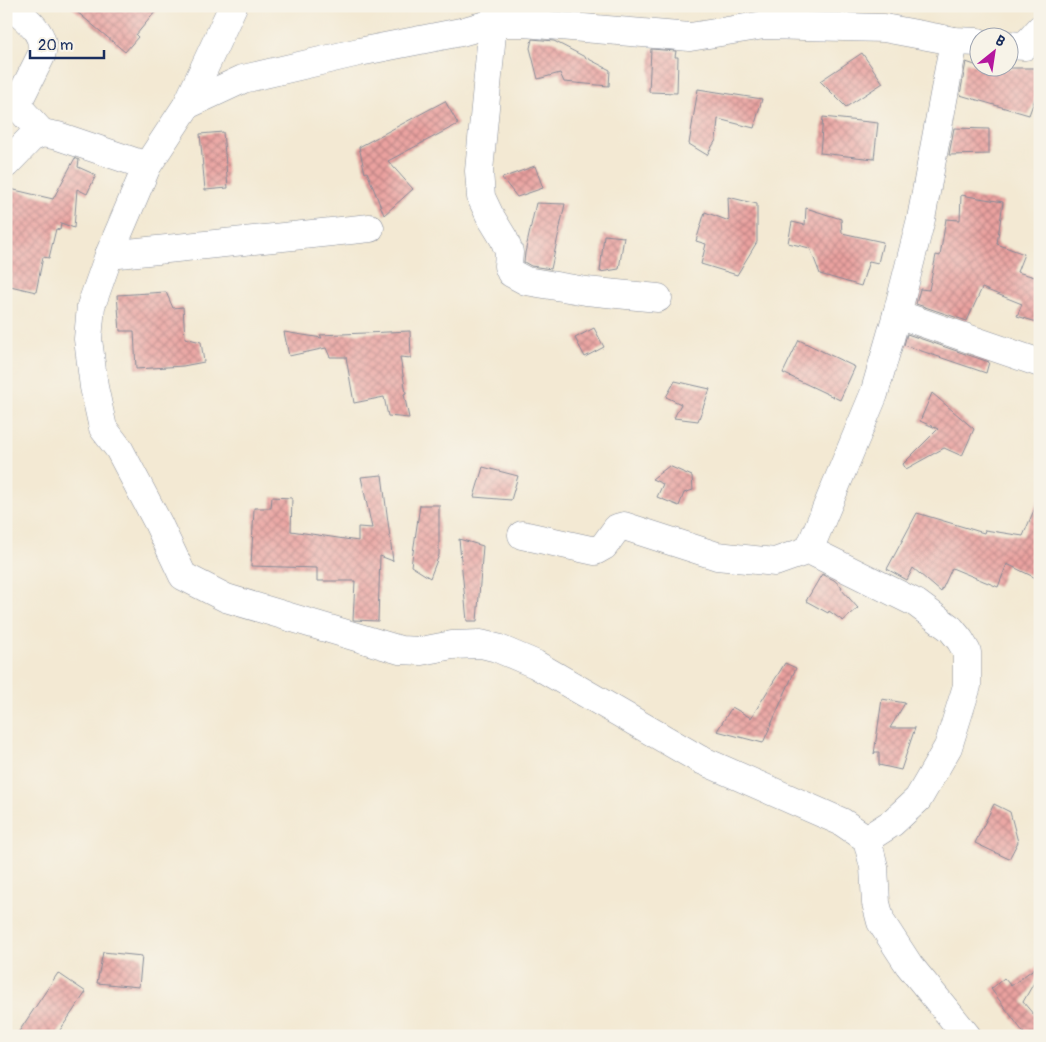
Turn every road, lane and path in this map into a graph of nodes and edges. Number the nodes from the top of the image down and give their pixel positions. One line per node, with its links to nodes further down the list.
1 (11, 6): 8 (street)
2 (233, 6): 7 (street)
3 (496, 15): 5 (street); 7 (street); 13 (street)
4 (1040, 29): 6 (street)
5 (966, 41): 14 (street)
6 (1018, 46)
7 (187, 105): 10 (street)
8 (42, 133): 9 (street); 10 (street)
9 (6, 164)
10 (147, 166): 12 (street)
11 (370, 228): 12 (street)
12 (109, 255): 18 (street)
13 (658, 298)
14 (897, 314): 15 (street); 17 (street)
15 (1040, 362)
16 (522, 535): 17 (street)
17 (809, 550): 18 (street)
18 (867, 839): 19 (street)
19 (967, 1036)

